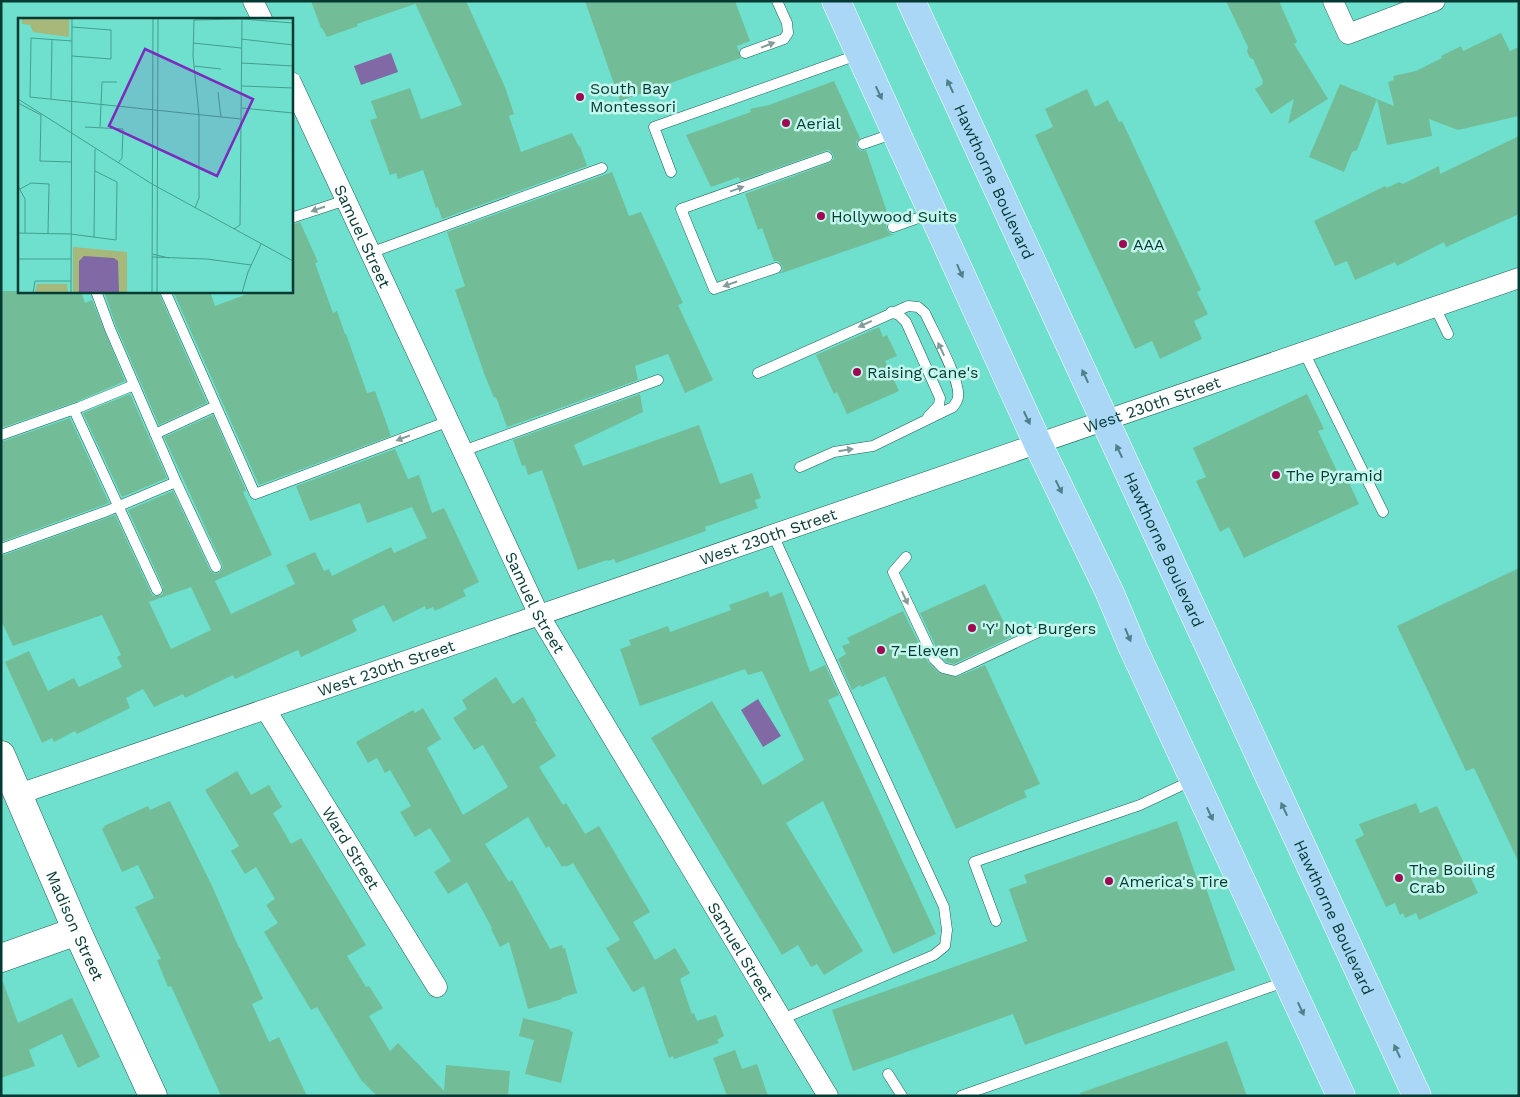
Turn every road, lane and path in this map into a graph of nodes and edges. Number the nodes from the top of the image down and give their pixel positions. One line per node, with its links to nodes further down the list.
1 (254, 1): 7 (street)
2 (778, 1): 8 (lane, one-way to 2)
3 (836, 1): 9 (main road)
4 (911, 1): 35 (main road, Hawthorne Boulevard, one-way to 4)
5 (1333, 1): 6 (street)
6 (1435, 1)
7 (262, 18)
8 (745, 53)
9 (861, 54): 11 (main road, one-way to 11); 15 (lane)
10 (292, 84): 16 (street, Samuel Street)
11 (896, 132): 12 (lane); 17 (main road)
12 (863, 144)
13 (827, 157): 21 (lane, one-way to 13)
14 (602, 168): 20 (lane)
15 (672, 172)
16 (346, 200): 18 (lane, one-way to 18); 20 (street, Samuel Street)
17 (933, 212): 19 (lane); 39 (main road, one-way to 39)
18 (292, 218)
19 (893, 227)
20 (370, 253): 34 (street, Samuel Street)
21 (776, 268)
22 (1519, 278): 25 (street, West 230th Street)
23 (96, 292): 31 (lane)
24 (165, 292): 32 (lane)
25 (1435, 307): 27 (lane); 28 (street, West 230th Street)
26 (891, 312): 29 (lane, one-way to 29); 36 (lane); 36 (lane, one-way to 26)
27 (1448, 334)
28 (1304, 352): 35 (street, West 230th Street); 44 (lane)
29 (758, 373)
30 (658, 380): 40 (lane)
31 (134, 385): 33 (lane); 37 (lane)
32 (216, 406): 34 (lane, one-way to 32); 37 (lane)
33 (74, 410): 38 (lane); 43 (lane)
34 (449, 421): 40 (street, Samuel Street)
35 (1105, 421): 39 (street, West 230th Street); 68 (main road, Hawthorne Boulevard, one-way to 35)
36 (922, 422): 41 (lane, one-way to 36)
37 (155, 434): 42 (lane)
38 (1, 435)
39 (1038, 444): 45 (street, West 230th Street); 54 (main road, one-way to 54)
40 (463, 452): 50 (street, Samuel Street)
41 (800, 466)
42 (176, 482): 43 (lane); 48 (lane)
43 (119, 507): 46 (lane); 49 (lane)
44 (1383, 512)
45 (773, 535): 50 (street, West 230th Street); 61 (lane)
46 (1, 549)
47 (906, 557): 51 (lane, one-way to 51)
48 (216, 568)
49 (157, 590)
50 (539, 616): 52 (street, West 230th Street); 61 (street, Samuel Street)
51 (1046, 629)
52 (266, 710): 55 (street, West 230th Street); 60 (street, Ward Street)
53 (3, 765): 55 (street, Madison Street)
54 (1194, 779): 56 (lane); 59 (main road, one-way to 59)
55 (19, 794): 57 (street, Madison Street)
56 (996, 921)
57 (76, 931): 58 (street); 63 (street, Madison Street)
58 (1, 958)
59 (1288, 981): 66 (lane); 67 (main road, one-way to 67)
60 (437, 988)
61 (782, 1019): 64 (street, Samuel Street)
62 (888, 1074): 65 (lane)
63 (153, 1096)
64 (828, 1096)
65 (902, 1096)
66 (961, 1096)
67 (1341, 1096)
68 (1417, 1096)

